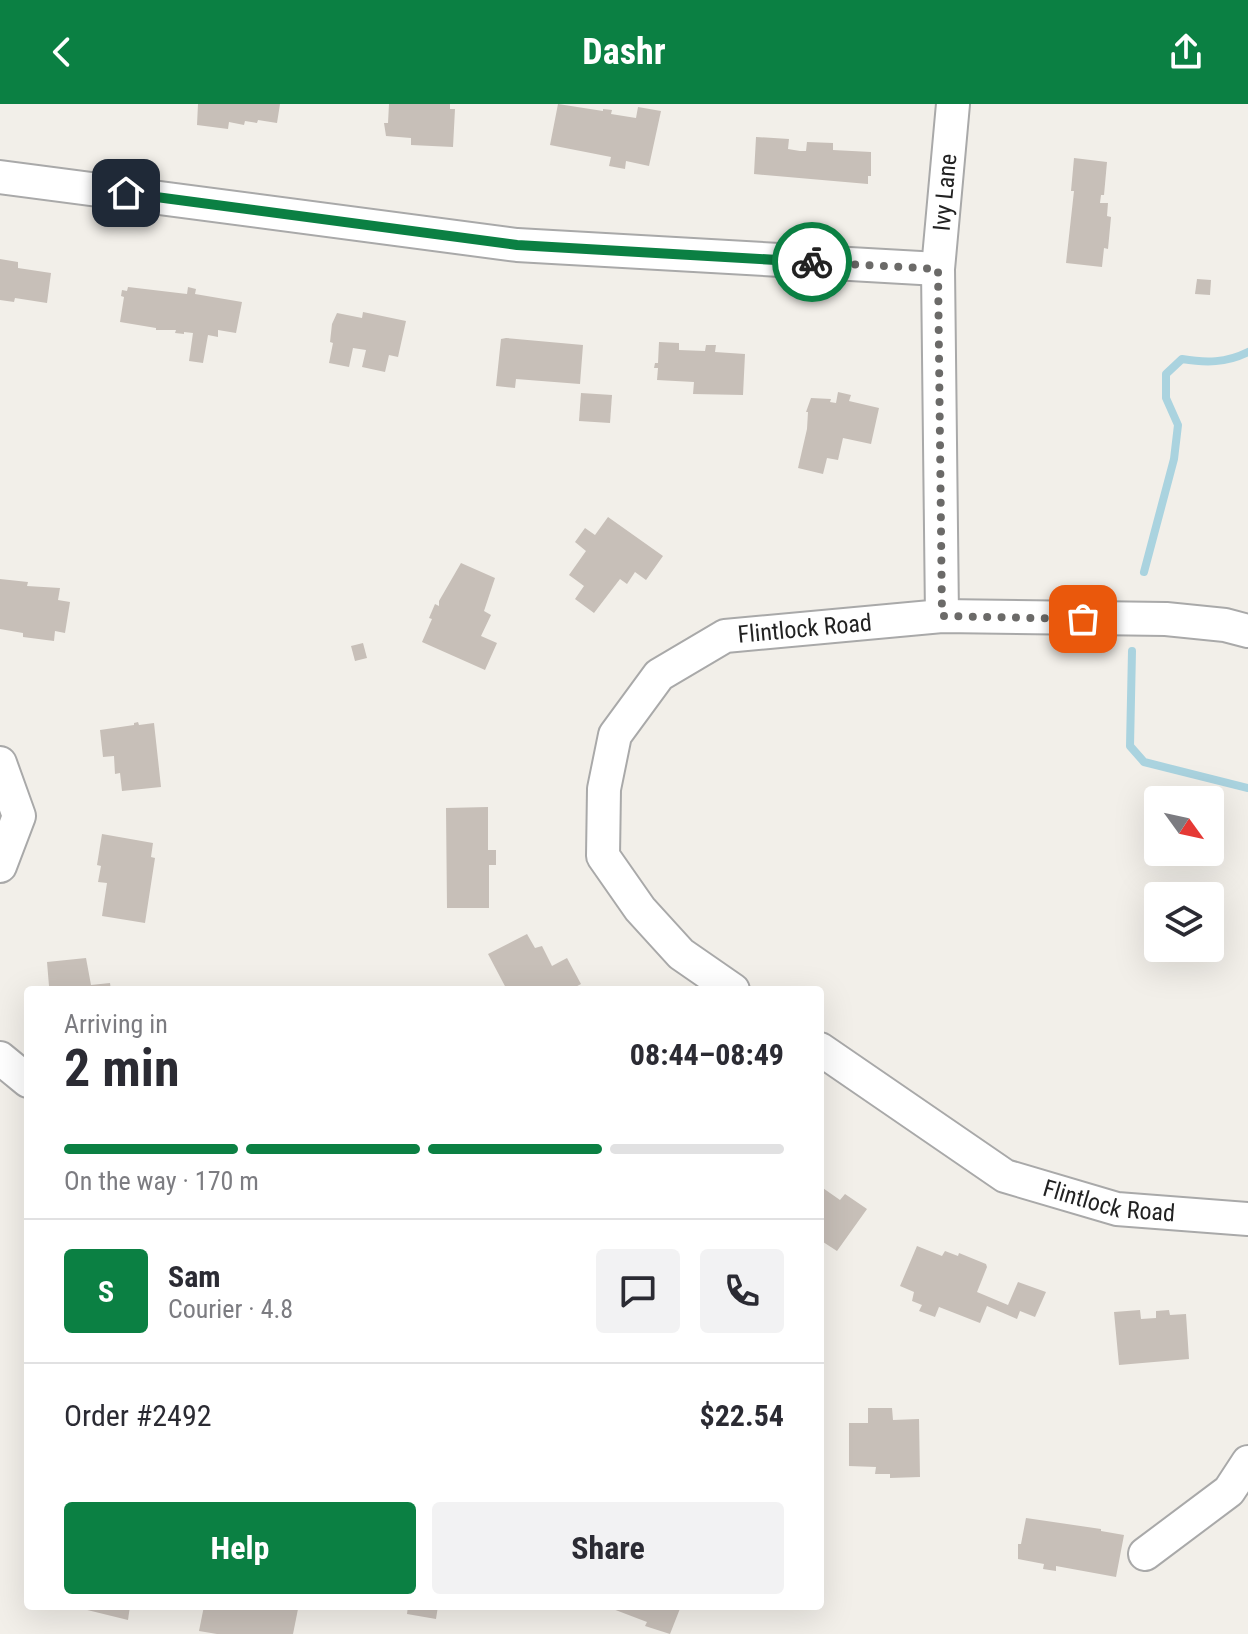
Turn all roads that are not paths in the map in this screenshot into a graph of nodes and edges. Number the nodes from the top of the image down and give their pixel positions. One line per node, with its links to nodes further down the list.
1 (953, 104): 3 (street, Ivy Lane)
2 (0, 177): 3 (street)
3 (938, 269): 4 (street, Ivy Lane)
4 (942, 616): 5 (street, Flintlock Road); 8 (street, Flintlock Road)
5 (1248, 631)
6 (0, 763): 7 (street)
7 (0, 866)
8 (727, 986)
9 (824, 1052): 12 (street, Flintlock Road)
10 (0, 1058): 11 (street)
11 (24, 1078)
12 (1248, 1219)
13 (1248, 1462): 14 (street)
14 (1145, 1554)

